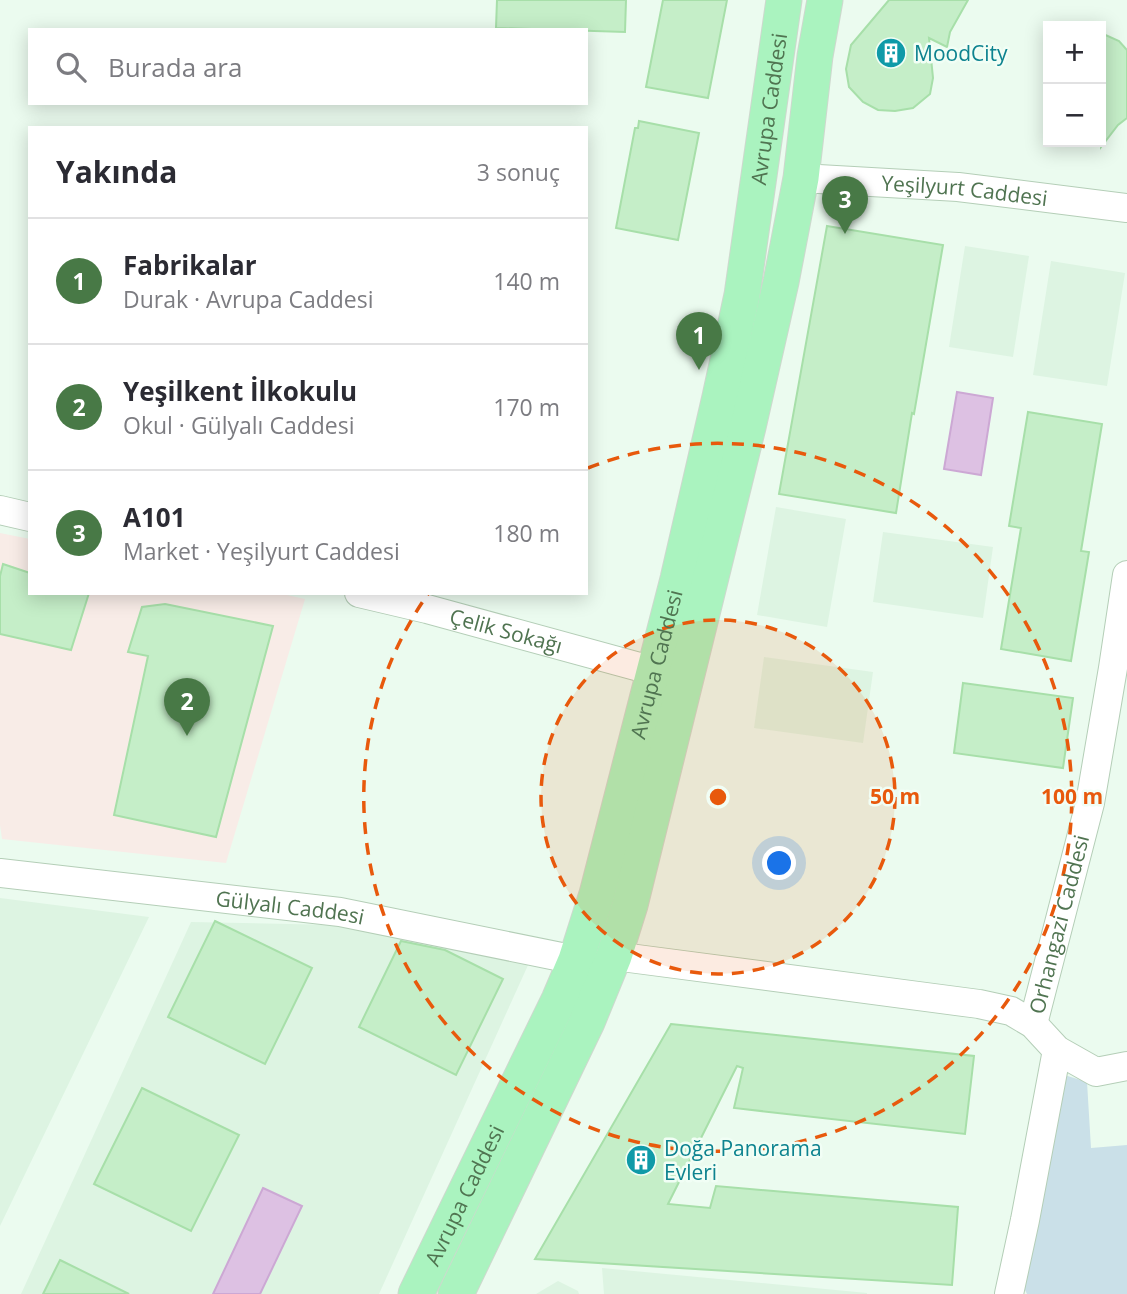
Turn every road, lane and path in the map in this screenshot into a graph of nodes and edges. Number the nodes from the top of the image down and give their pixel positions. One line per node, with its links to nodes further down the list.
1 (784, 0): 12 (main road, Avrupa Caddesi)
2 (825, 0): 4 (main road, Avrupa Caddesi)
3 (839, 0): 4 (street)
4 (815, 56): 5 (main road, Avrupa Caddesi)
5 (801, 178): 6 (street, Yeşilyurt Caddesi); 14 (main road, Avrupa Caddesi)
6 (1127, 208)
7 (0, 510): 8 (street)
8 (28, 517)
9 (1127, 575): 16 (street, Orhangazi Caddesi)
10 (376, 595): 11 (street, Çelik Sokağı)
11 (428, 601): 12 (street, Çelik Sokağı)
12 (654, 671): 15 (main road, Avrupa Caddesi)
13 (0, 873): 15 (street, Gülyalı Caddesi)
14 (614, 956): 16 (street); 20 (main road, Avrupa Caddesi)
15 (576, 960): 19 (main road, Avrupa Caddesi)
16 (1033, 1024): 17 (street)
17 (1057, 1050): 18 (street); 21 (street)
18 (1127, 1066)
19 (416, 1294)
20 (456, 1294)
21 (1009, 1294)

